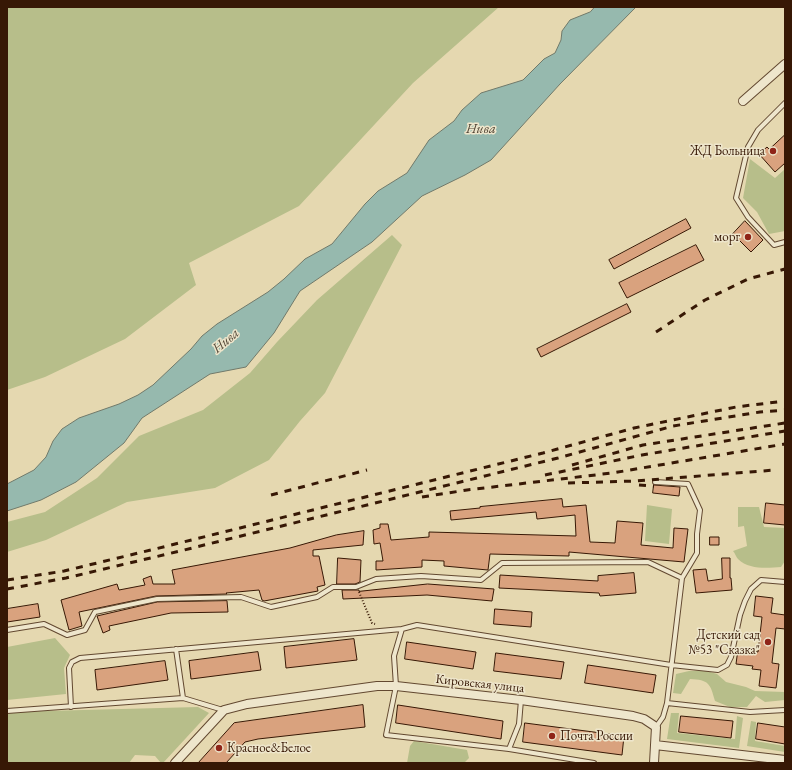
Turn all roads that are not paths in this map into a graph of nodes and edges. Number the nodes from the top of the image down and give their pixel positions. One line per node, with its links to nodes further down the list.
1 (785, 64): 2 (street)
2 (743, 101)
3 (785, 103): 4 (lane)
4 (785, 242)
5 (655, 482): 6 (lane)
6 (682, 578): 9 (lane); 11 (lane)
7 (785, 582): 11 (lane)
8 (402, 629): 10 (lane); 11 (lane); 12 (lane)
9 (7, 630)
10 (176, 649): 13 (lane); 16 (lane)
11 (671, 665): 15 (lane)
12 (396, 686): 14 (street, Кировская улица); 17 (street, Кировская улица); 22 (lane)
13 (183, 698): 16 (lane); 17 (lane)
14 (521, 700): 20 (street, Кировская улица); 22 (lane)
15 (667, 703): 18 (lane); 20 (lane)
16 (71, 707): 19 (lane)
17 (224, 710): 24 (street)
18 (785, 710)
19 (7, 711)
20 (656, 727): 21 (street)
21 (655, 744): 23 (street); 27 (street)
22 (510, 749): 25 (lane)
23 (785, 760)
24 (175, 763)
25 (588, 763): 26 (lane)
26 (594, 763)
27 (654, 763)

